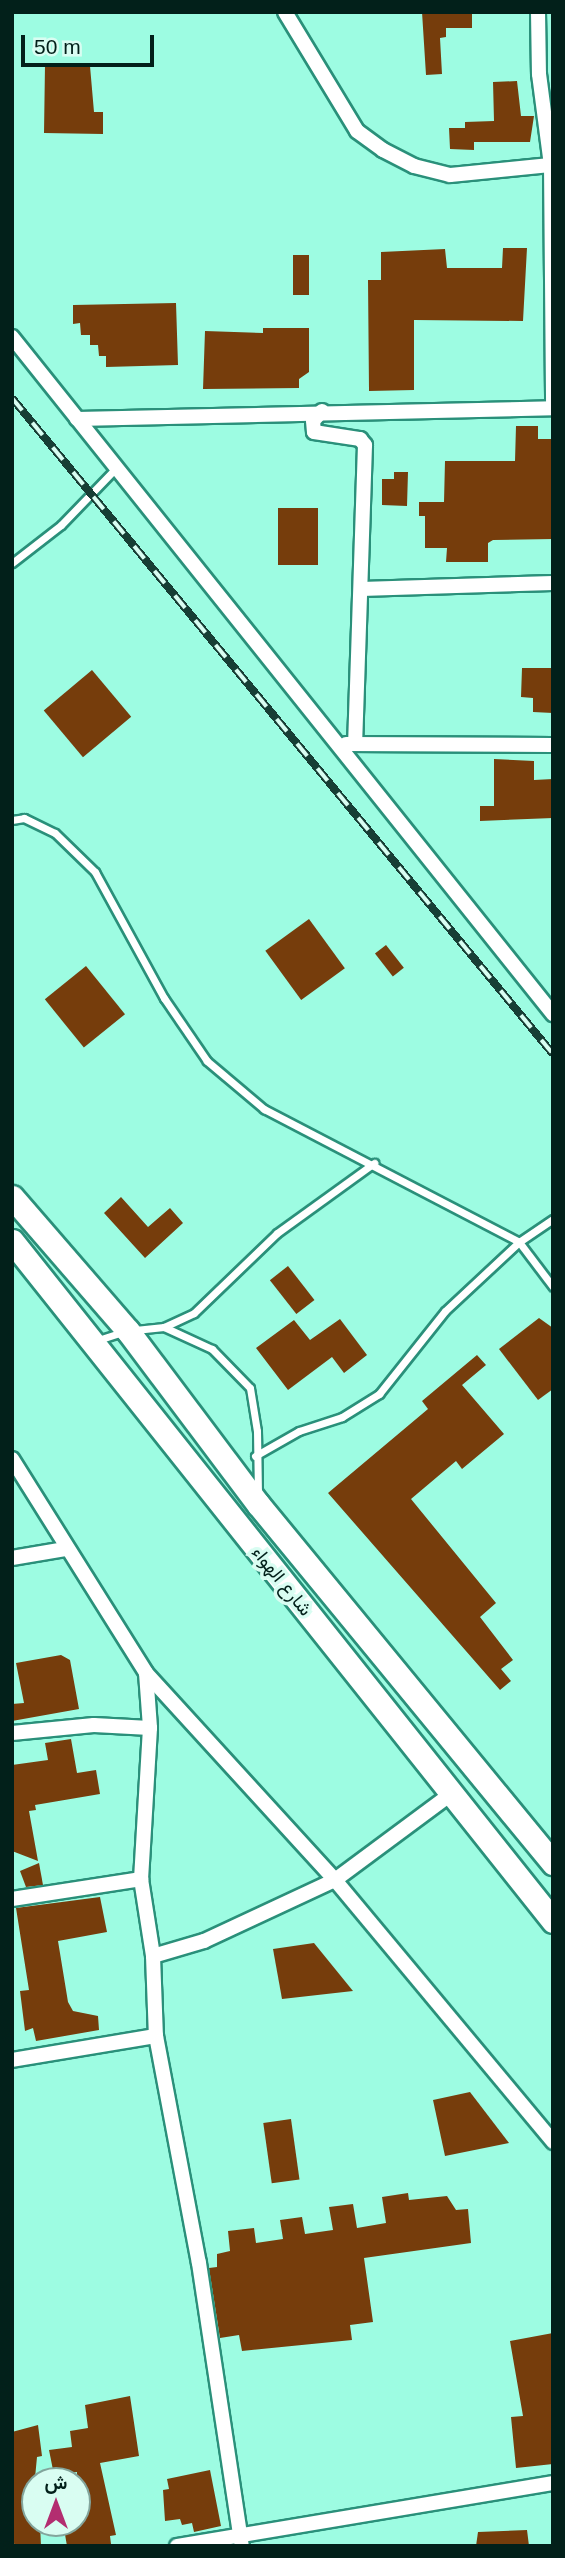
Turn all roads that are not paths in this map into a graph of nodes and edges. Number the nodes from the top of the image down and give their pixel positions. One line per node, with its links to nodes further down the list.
1 (285, 12): 3 (street)
2 (538, 12): 3 (street)
3 (551, 165): 5 (street)
4 (12, 337): 7 (street)
5 (553, 408): 6 (street)
6 (322, 411): 7 (street); 11 (street)
7 (77, 419): 8 (street)
8 (116, 468): 9 (lane); 12 (street)
9 (12, 563)
10 (553, 583): 11 (street)
11 (361, 589): 13 (street)
12 (337, 744): 13 (street); 16 (street)
13 (355, 744): 14 (street)
14 (553, 745)
15 (12, 820): 17 (lane)
16 (553, 1014)
17 (374, 1163): 21 (lane); 23 (lane)
18 (12, 1197): 24 (main road, شارع الهواء)
19 (553, 1219): 21 (lane)
20 (12, 1241): 25 (main road, شارع الهواء)
21 (519, 1242): 22 (lane); 26 (lane)
22 (553, 1287)
23 (164, 1327): 24 (lane); 26 (lane)
24 (128, 1331): 25 (lane); 28 (main road, شارع الهواء)
25 (94, 1342): 28 (main road, شارع الهواء)
26 (255, 1456): 28 (lane)
27 (12, 1459): 29 (street)
28 (250, 1518): 34 (main road, شارع الهواء); 35 (main road, شارع الهواء)
29 (65, 1549): 30 (street); 31 (street)
30 (12, 1558)
31 (146, 1673): 32 (street); 37 (street)
32 (150, 1728): 33 (street); 36 (street)
33 (12, 1733)
34 (452, 1793): 37 (street); 39 (main road, شارع الهواء)
35 (553, 1863)
36 (141, 1879): 38 (street); 40 (street)
37 (335, 1880): 40 (street); 43 (street)
38 (12, 1899)
39 (553, 1921)
40 (153, 1956): 41 (street)
41 (156, 2036): 42 (street); 45 (street)
42 (12, 2060)
43 (553, 2142)
44 (553, 2483): 45 (street)
45 (242, 2541): 46 (street)
46 (177, 2546)

